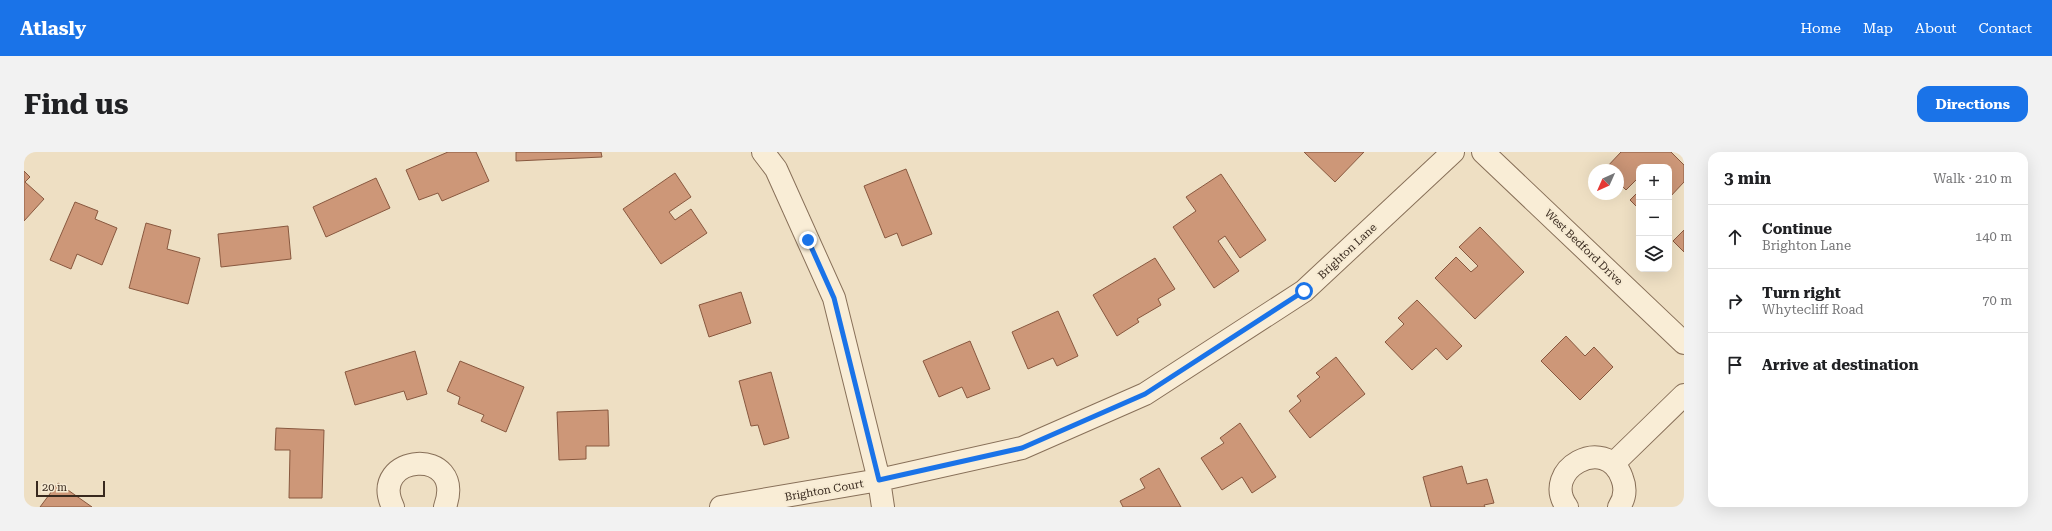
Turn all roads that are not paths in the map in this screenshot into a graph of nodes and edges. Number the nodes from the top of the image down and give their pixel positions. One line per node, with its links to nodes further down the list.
1 (764, 152): 7 (street)
2 (1453, 152): 7 (street, Brighton Lane)
3 (1483, 152): 4 (street, West Bedford Drive)
4 (1684, 343)
5 (1684, 395): 6 (street)
6 (1613, 464): 12 (street); 13 (street)
7 (879, 480): 10 (street, Brighton Court); 11 (street)
8 (393, 507): 9 (street)
9 (445, 507)
10 (721, 507)
11 (883, 507)
12 (1567, 507)
13 (1619, 507)

